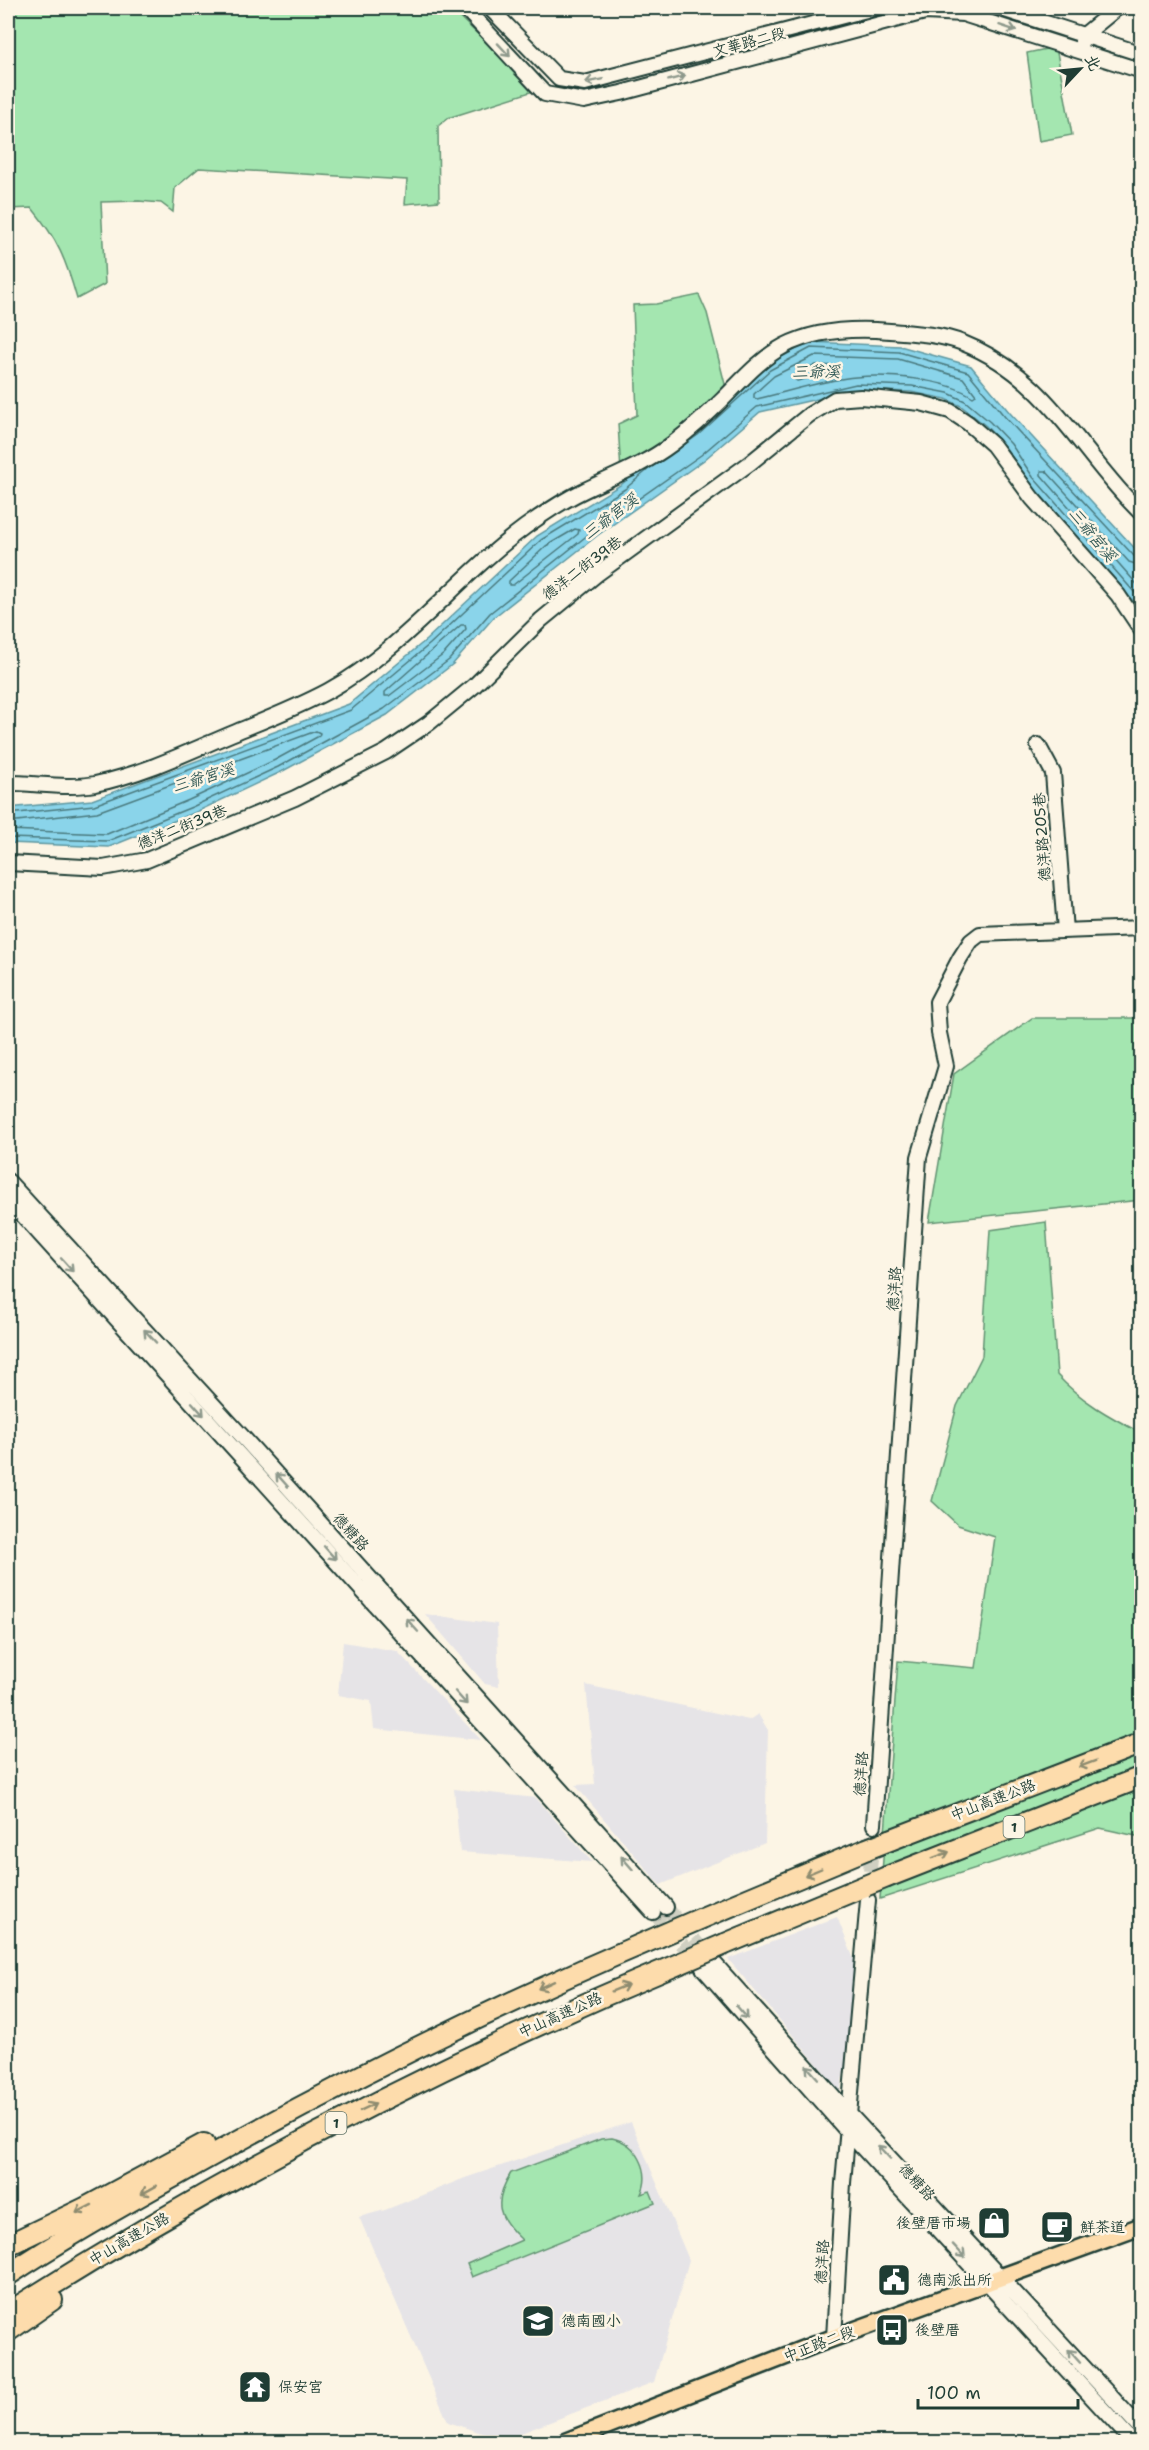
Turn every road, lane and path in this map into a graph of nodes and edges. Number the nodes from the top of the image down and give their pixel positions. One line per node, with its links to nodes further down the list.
1 (465, 8): 7 (street, 文華路二段, one-way to 7)
2 (490, 8): 3 (street, 文華路二段, one-way to 2)
3 (874, 8)
4 (999, 8): 6 (street)
5 (1117, 8): 6 (street)
6 (1084, 35): 7 (street); 8 (street)
7 (1078, 51): 9 (street, 文華路二段)
8 (1142, 54)
9 (1142, 71)
10 (1142, 514): 13 (street)
11 (1142, 631): 14 (street, 德洋二街39巷)
12 (1038, 745): 16 (street, 德洋路205巷)
13 (8, 783)
14 (8, 863)
15 (1142, 928): 16 (street, 德洋路)
16 (1065, 931): 21 (street, 德洋路)
17 (8, 1181): 18 (street, 德糖路, one-way to 17)
18 (8, 1200)
19 (1142, 1743): 23 (highway, 中山高速公路 / 1, one-way to 23, bridge)
20 (1142, 1777): 22 (highway, 中山高速公路 / 1, one-way to 20, bridge)
21 (874, 1825)
22 (866, 1893): 24 (street, 德洋路); 25 (highway, 中山高速公路 / 1, one-way to 22, bridge)
23 (305, 2103): 28 (highway, one-way to 28); 29 (highway, 中山高速公路 / 1, one-way to 29)
24 (851, 2116): 26 (street, 德洋路); 26 (street, 德糖路, one-way to 26); 30 (street, 德糖路, one-way to 24)
25 (335, 2123): 31 (highway, 中山高速公路 / 1); 32 (highway)
26 (848, 2132): 30 (street, 德糖路, one-way to 30); 33 (street, 德洋路)
27 (1142, 2226): 30 (main road, 中正路二段)
28 (8, 2245)
29 (8, 2275)
30 (995, 2280): 33 (main road, 中正路二段); 34 (street, 德糖路, one-way to 30); 37 (street, 德糖路)
31 (8, 2313)
32 (8, 2331)
33 (834, 2338): 35 (main road, 中正路二段)
34 (1142, 2430)
35 (599, 2436): 36 (main road, 中正路二段)
36 (565, 2442)
37 (1133, 2442)

